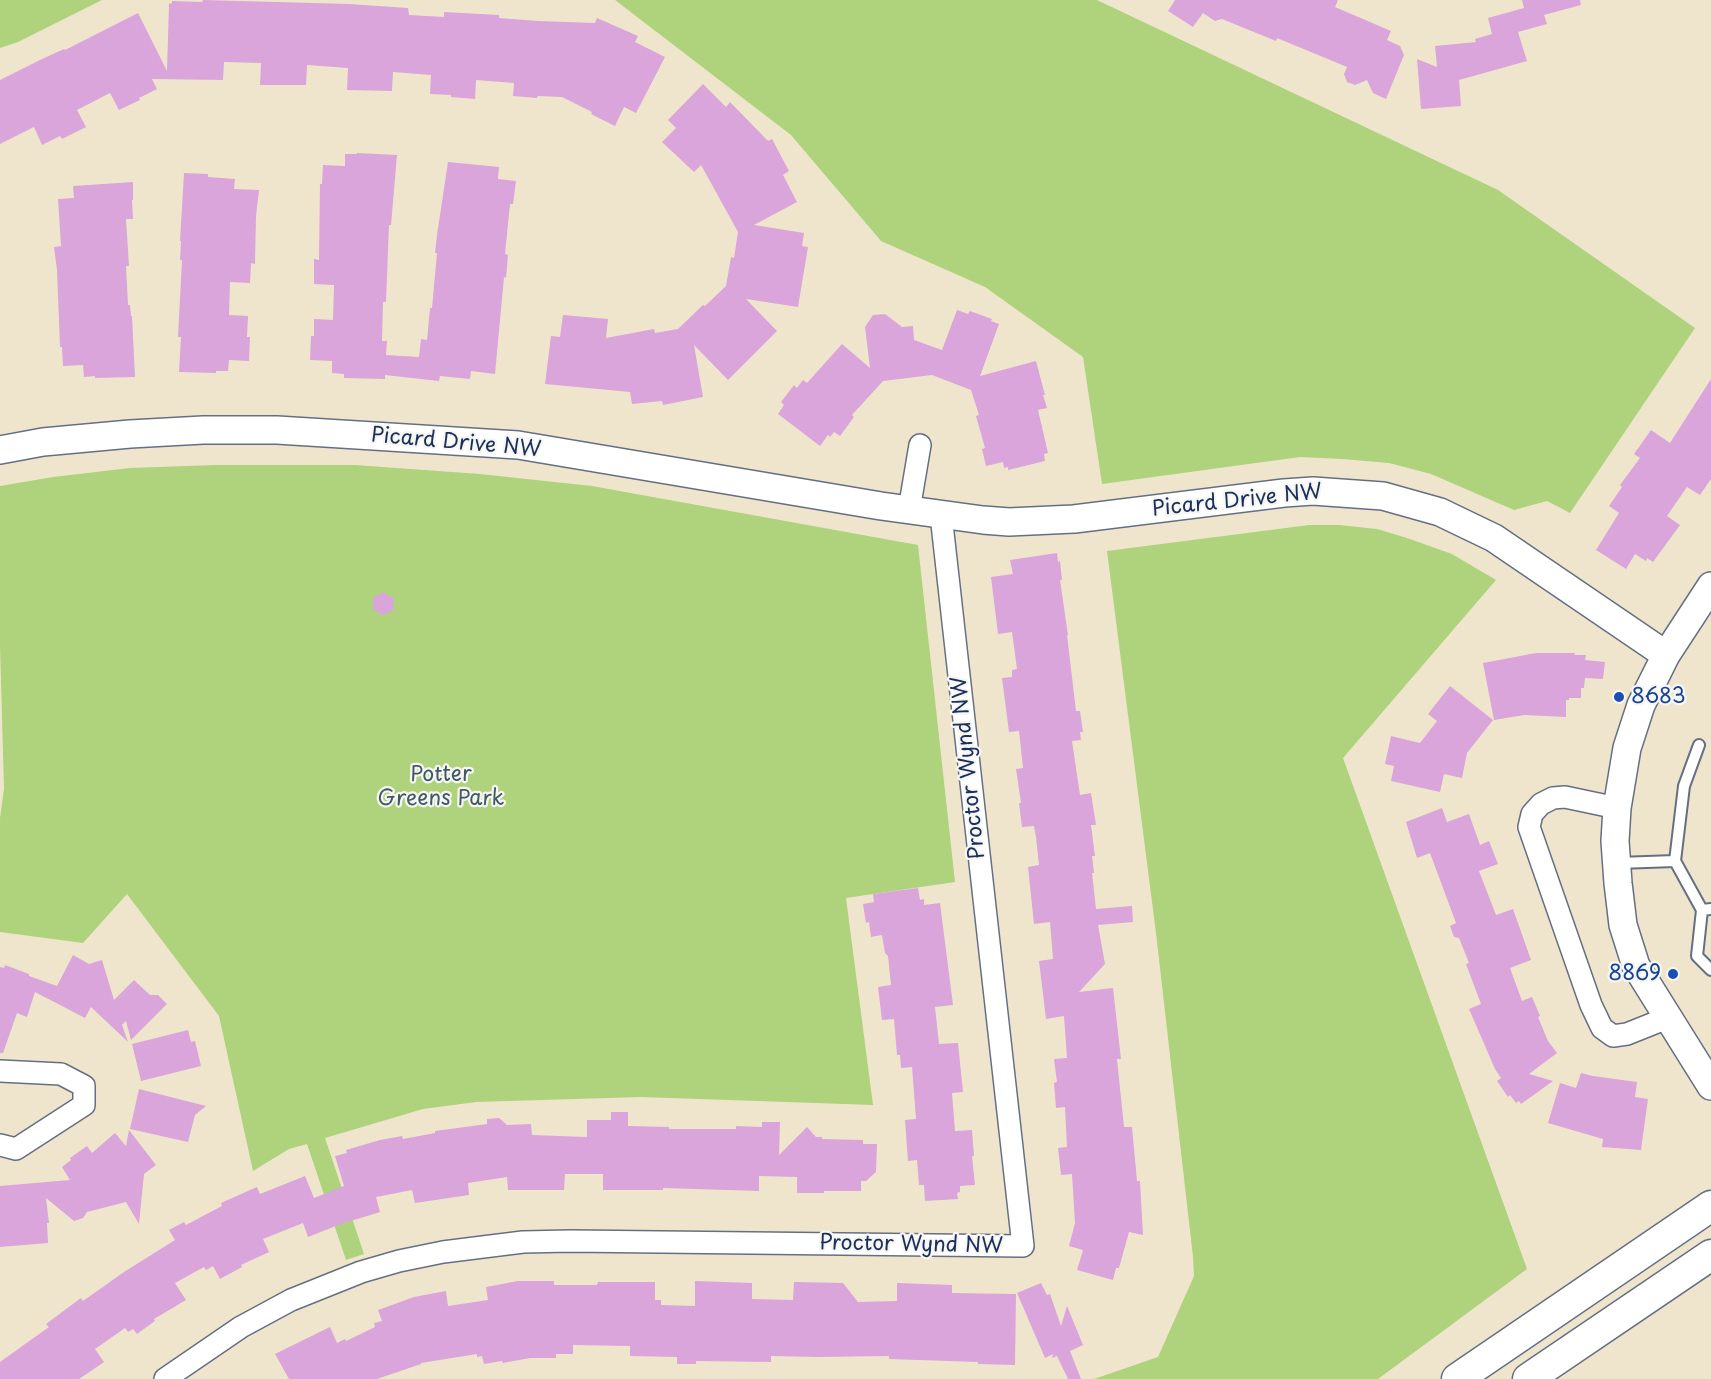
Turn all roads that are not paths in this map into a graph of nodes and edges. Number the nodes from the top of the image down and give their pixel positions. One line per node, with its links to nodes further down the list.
1 (920, 445): 3 (street)
2 (0, 450): 3 (street, Picard Drive NW)
3 (909, 510): 4 (street, Picard Drive NW)
4 (941, 515): 6 (street, Picard Drive NW); 20 (street, Proctor Wynd NW)
5 (1711, 586): 6 (street)
6 (1666, 655): 8 (street)
7 (1699, 745): 9 (lane)
8 (1617, 808): 10 (street); 14 (street)
9 (1675, 861): 10 (lane); 11 (lane)
10 (1616, 863): 14 (street)
11 (1707, 909): 12 (lane); 13 (lane)
12 (1711, 919)
13 (1711, 970)
14 (1667, 1017): 16 (street)
15 (0, 1071): 17 (street)
16 (1711, 1086)
17 (0, 1145)
18 (1711, 1206): 21 (main road)
19 (1711, 1256): 22 (main road)
20 (165, 1379)
21 (1457, 1379)
22 (1528, 1379)

